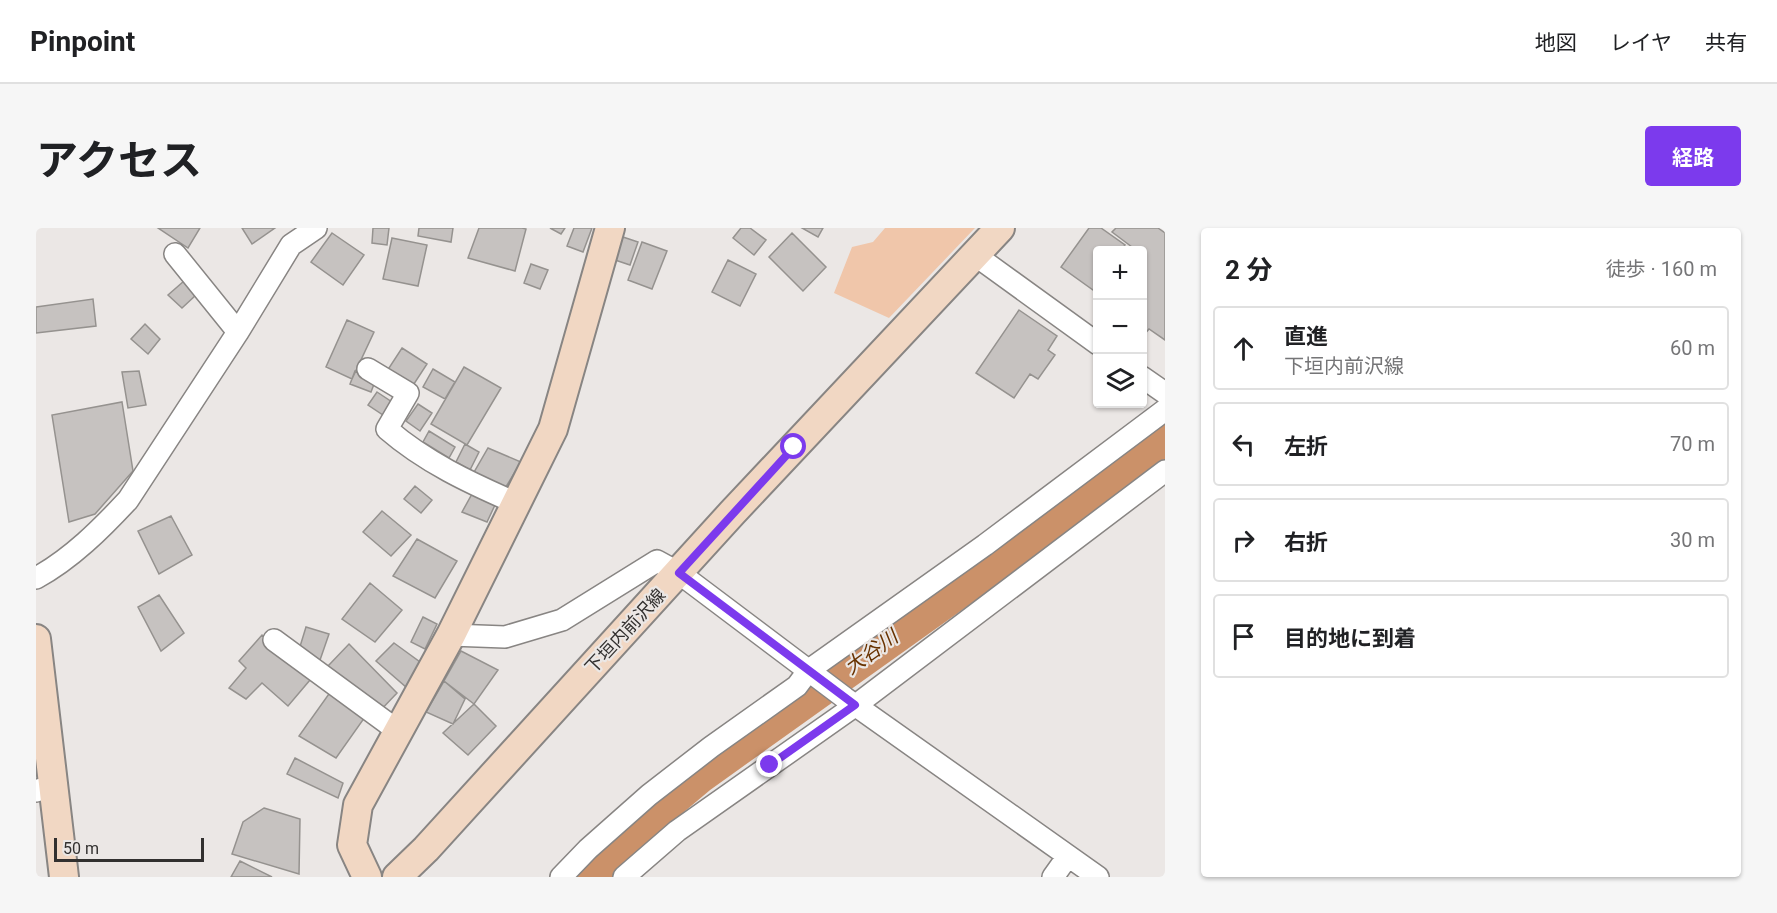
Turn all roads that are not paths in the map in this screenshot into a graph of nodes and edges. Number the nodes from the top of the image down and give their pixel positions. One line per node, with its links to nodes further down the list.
1 (316, 228): 6 (street)
2 (610, 228): 13 (main road)
3 (1000, 228): 5 (main road, 下垣内前沢線)
4 (175, 254): 6 (street)
5 (975, 255): 7 (street); 14 (main road, 下垣内前沢線)
6 (238, 332): 15 (street)
7 (1093, 340)
8 (368, 369): 13 (street)
9 (1147, 380): 10 (street)
10 (1165, 393)
11 (1165, 410): 19 (street)
12 (1165, 471): 20 (street)
13 (516, 504): 16 (main road)
14 (679, 573): 16 (street); 19 (street); 26 (main road, 下垣内前沢線)
15 (36, 578)
16 (450, 635): 21 (main road)
17 (36, 639): 22 (main road)
18 (274, 640): 21 (street)
19 (814, 674): 20 (street); 27 (street)
20 (850, 701): 23 (street); 28 (street)
21 (398, 731): 25 (main road)
22 (45, 788): 24 (main road)
23 (1068, 856): 29 (street); 30 (street)
24 (64, 877)
25 (367, 877)
26 (397, 877)
27 (561, 877)
28 (624, 877)
29 (1053, 877)
30 (1098, 877)

